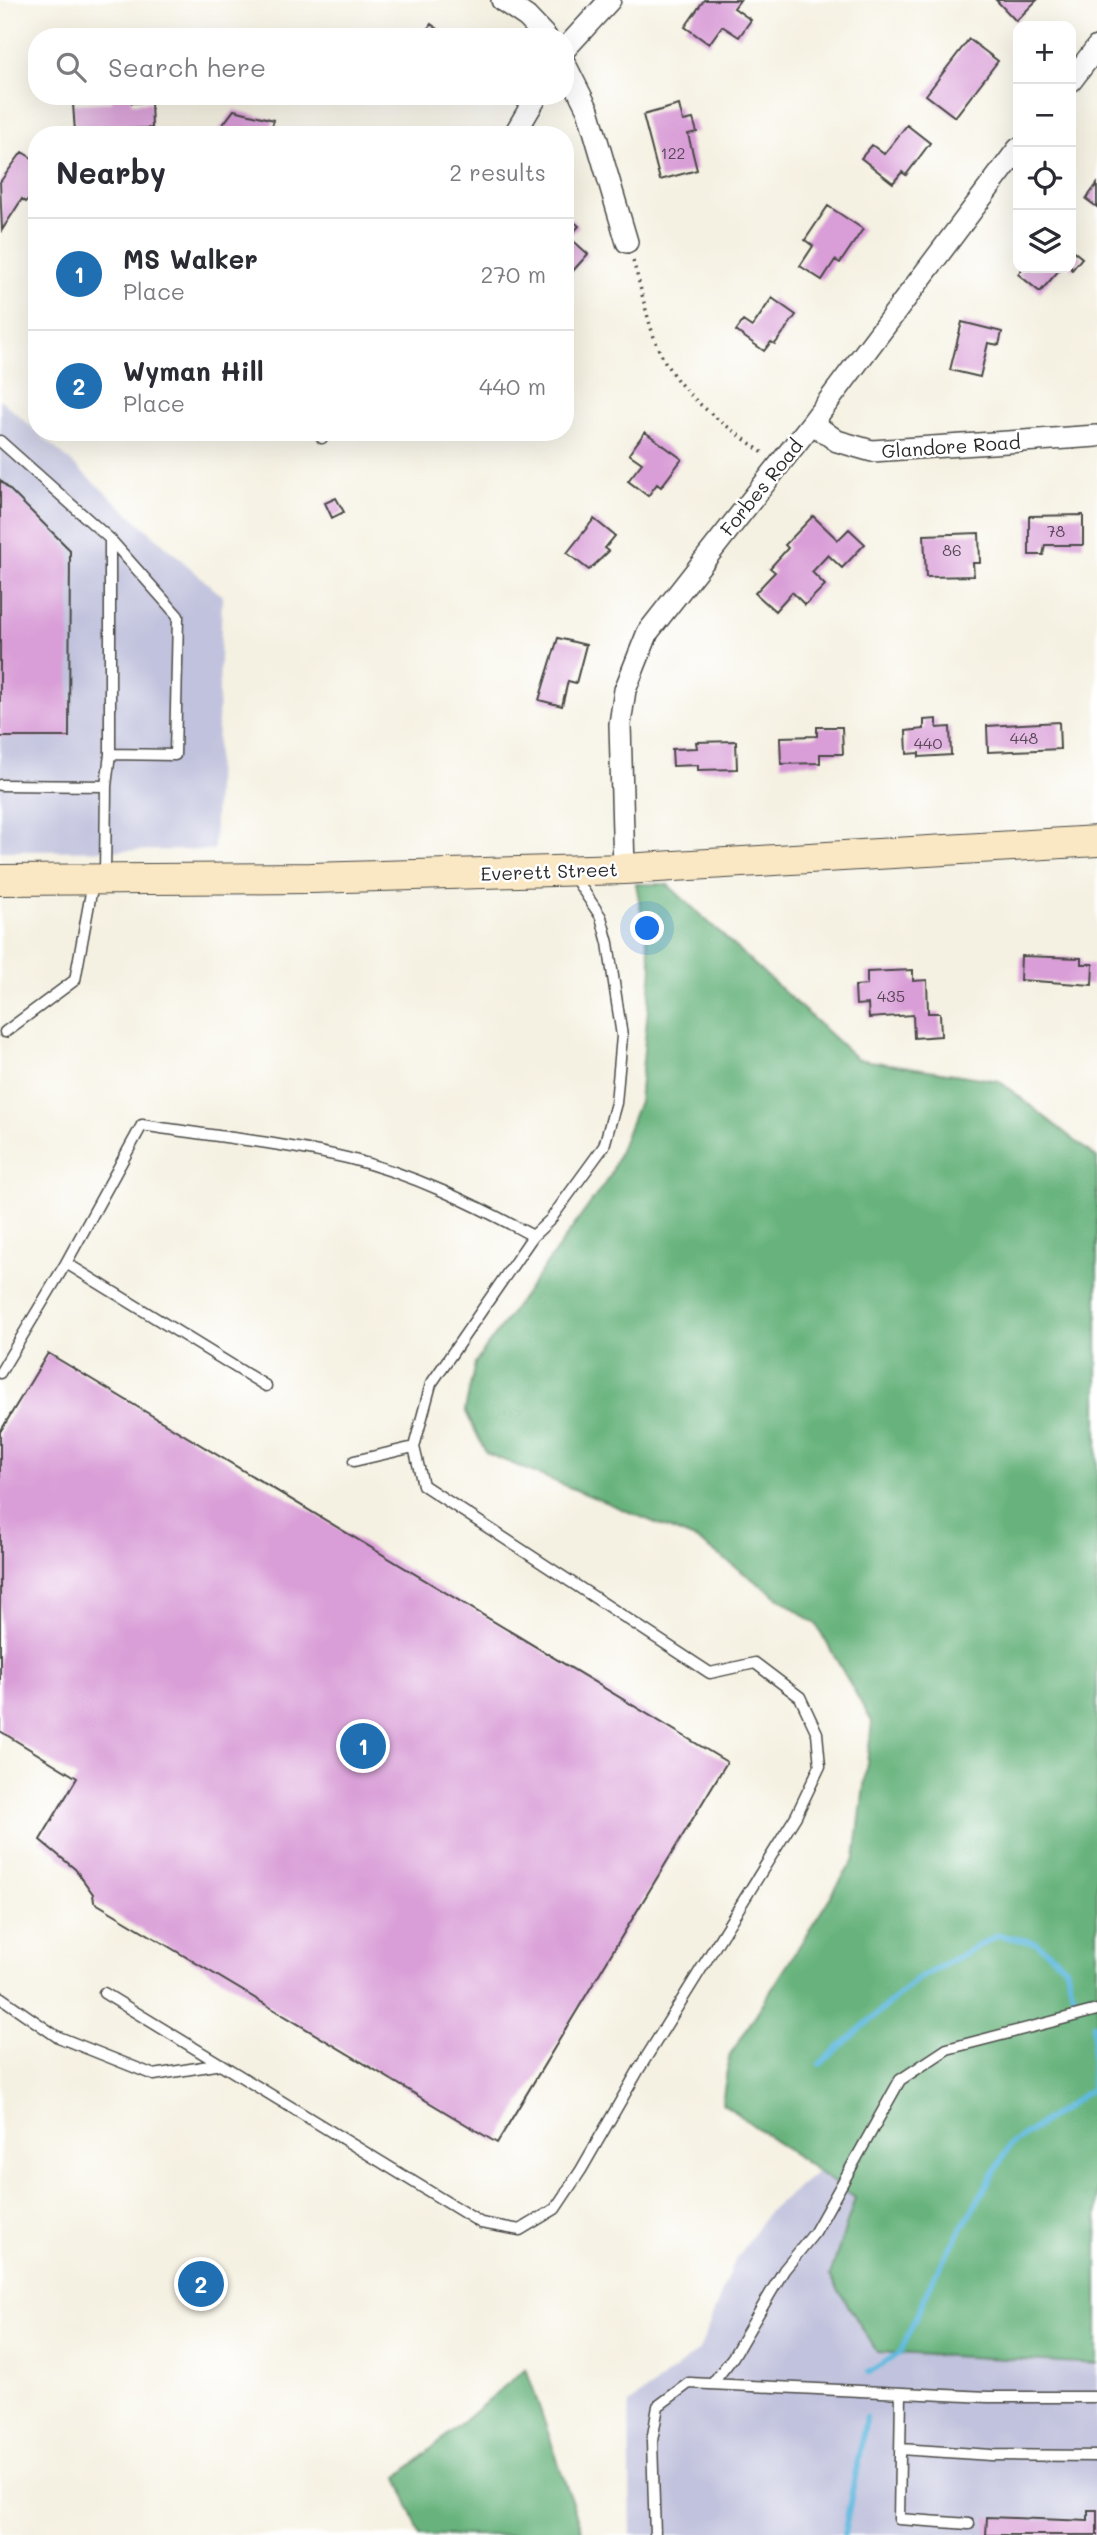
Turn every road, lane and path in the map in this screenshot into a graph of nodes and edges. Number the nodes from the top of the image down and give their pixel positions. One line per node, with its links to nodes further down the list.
1 (502, 0): 3 (street)
2 (610, 0): 4 (street)
3 (537, 28)
4 (574, 39)
5 (1097, 47): 6 (street)
6 (1076, 74)
7 (574, 82): 11 (street)
8 (532, 105): 9 (street)
9 (519, 126)
10 (1013, 156): 12 (street, Forbes Road)
11 (627, 242): 15 (path)
12 (812, 423): 13 (street, Glandore Road); 15 (street, Forbes Road)
13 (1097, 436)
14 (0, 441): 16 (lane)
15 (778, 464): 21 (street, Forbes Road)
16 (110, 539): 17 (lane); 17 (lane)
17 (110, 754): 19 (lane)
18 (0, 785): 19 (lane)
19 (106, 786): 23 (lane)
20 (1097, 841): 21 (street, Everett Street)
21 (624, 869): 22 (street, Everett Street)
22 (570, 871): 23 (street, Everett Street); 26 (lane)
23 (99, 879): 24 (street, Everett Street); 25 (lane)
24 (0, 880)
25 (5, 1032)
26 (533, 1236): 27 (lane); 30 (lane)
27 (66, 1263): 28 (lane); 29 (lane)
28 (0, 1373)
29 (266, 1386)
30 (414, 1447): 31 (lane); 35 (lane)
31 (354, 1461)
32 (104, 1993): 35 (lane)
33 (0, 1997): 35 (lane)
34 (1097, 2010): 36 (lane)
35 (221, 2064)
36 (712, 2384): 37 (lane); 42 (lane)
37 (901, 2393): 38 (lane); 39 (lane)
38 (1097, 2397)
39 (900, 2449): 40 (lane); 41 (lane)
40 (1097, 2456)
41 (969, 2524)
42 (655, 2535)

